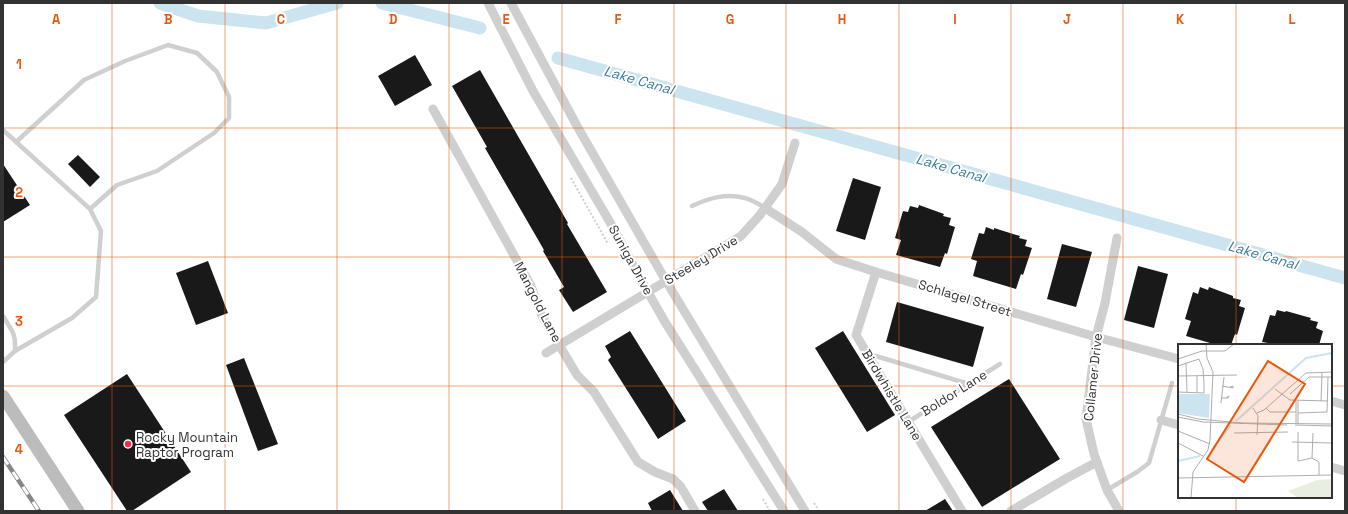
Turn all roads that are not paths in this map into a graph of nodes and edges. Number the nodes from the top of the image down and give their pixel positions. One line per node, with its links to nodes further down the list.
1 (488, 3): 13 (street, Suniga Drive)
2 (511, 3): 12 (street, Suniga Drive)
3 (433, 109): 16 (street, Mangold Lane)
4 (3, 130): 5 (lane)
5 (16, 142): 9 (lane); 9 (lane)
6 (795, 143): 8 (street, Steeley Drive)
7 (692, 206): 8 (lane)
8 (765, 208): 11 (street, Schlagel Street); 12 (street, Steeley Drive)
9 (90, 209): 17 (lane)
10 (1117, 238): 15 (street, Collamer Drive)
11 (876, 272): 15 (street, Schlagel Street); 19 (street, Birdwhistle Lane)
12 (666, 282): 13 (street, Steeley Drive); 38 (street, Suniga Drive)
13 (648, 292): 16 (street, Steeley Drive); 37 (street, Suniga Drive)
14 (3, 316): 17 (lane)
15 (1096, 337): 20 (street, Schlagel Street); 31 (street, Collamer Drive)
16 (559, 345): 18 (street, Steeley Drive); 36 (street, Mangold Lane)
17 (15, 351): 21 (lane)
18 (546, 353)
19 (867, 354): 24 (lane); 29 (street, Birdwhistle Lane)
20 (1178, 359)
21 (3, 362)
22 (1000, 364): 24 (lane, Boldor Lane)
23 (1172, 383): 28 (lane)
24 (969, 384): 29 (lane, Boldor Lane)
25 (3, 396): 35 (main road)
26 (1332, 401): 27 (street)
27 (1345, 405)
28 (1162, 420): 30 (street); 34 (lane)
29 (908, 422): 39 (street, Birdwhistle Lane)
30 (1178, 425)
31 (1097, 462): 34 (street, Collamer Drive); 40 (street)
32 (1332, 468): 33 (street)
33 (1345, 471)
34 (1107, 490): 41 (street, Collamer Drive)
35 (78, 511)
36 (695, 511)
37 (784, 511)
38 (805, 511)
39 (962, 511)
40 (1011, 511)
41 (1119, 511)

